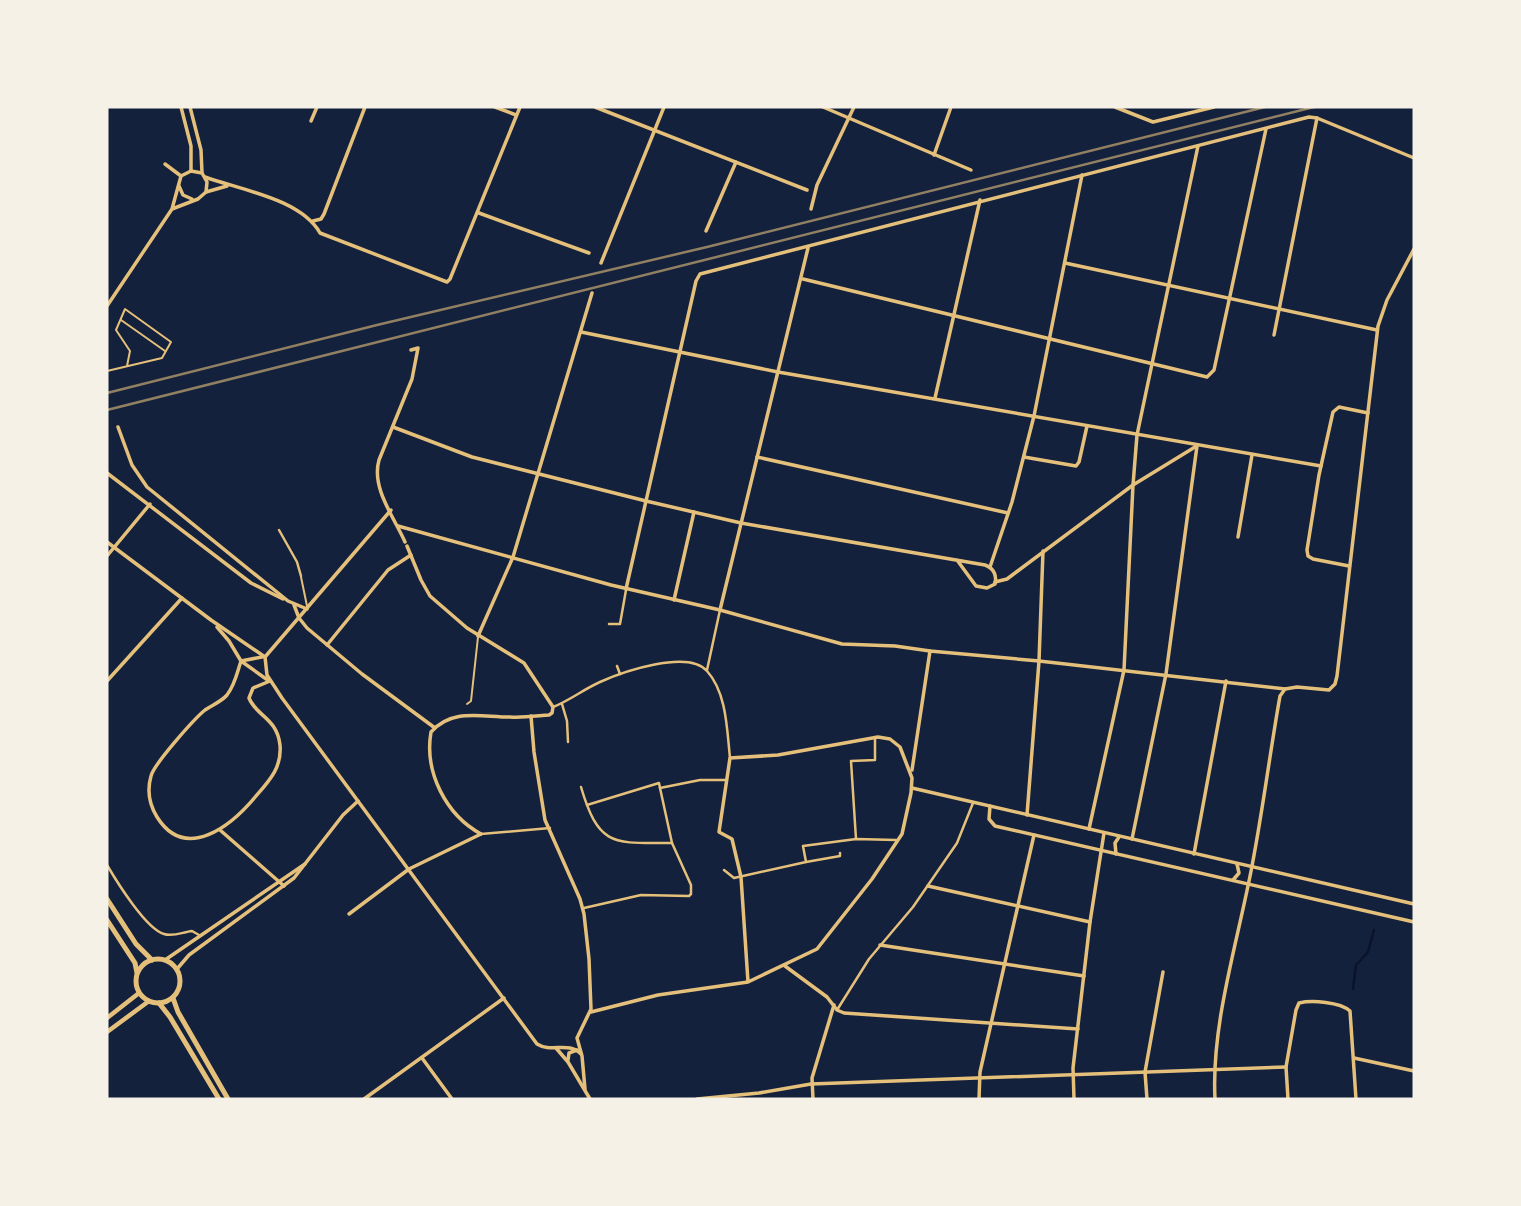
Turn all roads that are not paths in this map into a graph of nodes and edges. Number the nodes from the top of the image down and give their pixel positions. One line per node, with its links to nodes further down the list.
1 (181, 107): 26 (street)
2 (190, 107): 27 (street)
3 (317, 107): 17 (street)
4 (365, 107): 39 (street)
5 (495, 107): 14 (street)
6 (520, 107): 14 (street)
7 (595, 107): 19 (street)
8 (664, 107): 19 (street)
9 (823, 107): 15 (street)
10 (854, 107): 15 (street)
11 (951, 107): 21 (street)
12 (1115, 107): 13 (street)
13 (1214, 107)
14 (517, 116): 38 (street)
15 (849, 117): 21 (street); 37 (street)
16 (1317, 118): 18 (street); 22 (street); 51 (street)
17 (311, 121)
18 (1266, 129): 20 (street); 49 (street)
19 (654, 130): 23 (street); 44 (street)
20 (1198, 146): 28 (street); 47 (street)
21 (934, 155): 25 (street)
22 (1414, 158)
23 (736, 162): 32 (street); 40 (street)
24 (165, 164): 29 (street)
25 (971, 170)
26 (191, 171): 27 (street); 29 (street)
27 (204, 175): 31 (street); 33 (street)
28 (1082, 175): 35 (street); 45 (street)
29 (181, 176): 30 (street)
30 (178, 184): 34 (street); 36 (street)
31 (229, 186): 33 (street); 39 (street)
32 (807, 190)
33 (206, 192): 34 (street)
34 (194, 200): 36 (street)
35 (980, 200): 52 (street); 60 (street)
36 (172, 209): 50 (street)
37 (811, 209)
38 (479, 213): 39 (street); 43 (street)
39 (313, 221)
40 (706, 231)
41 (808, 248): 64 (street)
42 (1414, 249): 54 (street)
43 (589, 253)
44 (601, 263)
45 (1064, 263): 47 (street); 57 (street)
46 (803, 279): 52 (street)
47 (1169, 284): 49 (street); 61 (street)
48 (592, 293): 55 (street)
49 (1229, 297): 51 (street); 61 (street)
50 (107, 306)
51 (1279, 308): 54 (street); 56 (street)
52 (954, 316): 57 (street); 65 (street)
53 (120, 319): 59 (lane); 59 (lane); 62 (lane)
54 (1377, 330): 66 (street)
55 (581, 332): 60 (street); 78 (street)
56 (1274, 335)
57 (1049, 340): 61 (street); 67 (street)
58 (411, 349): 70 (street)
59 (166, 351): 62 (lane)
60 (680, 352): 64 (street); 80 (street)
61 (1152, 365): 71 (street)
62 (127, 366): 63 (lane)
63 (107, 371)
64 (778, 372): 65 (street); 74 (street)
65 (935, 398): 67 (street)
66 (1368, 412): 76 (street); 96 (street)
67 (1034, 416): 68 (street); 75 (street)
68 (1087, 426): 71 (street); 75 (street)
69 (118, 427): 103 (street)
70 (393, 428): 78 (street); 82 (street)
71 (1137, 435): 72 (street); 79 (street)
72 (1197, 446): 73 (street); 79 (street); 120 (street)
73 (1252, 455): 76 (street); 88 (street)
74 (758, 457): 84 (street); 85 (street)
75 (1024, 457): 84 (street)
76 (1321, 466): 96 (street)
77 (107, 473): 81 (street)
78 (537, 474): 80 (street); 94 (street)
79 (1133, 485): 91 (street); 118 (street)
80 (646, 501): 83 (street); 100 (street)
81 (150, 504): 90 (street); 103 (street)
82 (391, 510): 86 (street); 105 (street)
83 (694, 512): 85 (street); 102 (street)
84 (1009, 513): 97 (street)
85 (741, 523): 95 (street); 106 (street)
86 (398, 526): 92 (street); 94 (street)
87 (279, 530): 98 (street)
88 (1238, 537)
89 (107, 542): 90 (street)
90 (114, 548): 93 (street); 101 (street)
91 (1043, 551): 99 (street); 115 (street)
92 (411, 555): 110 (street); 111 (street)
93 (107, 556)
94 (513, 557): 100 (street); 110 (street)
95 (957, 560): 97 (street); 99 (street)
96 (1349, 566): 124 (street)
97 (990, 567): 99 (street)
98 (301, 576): 105 (lane)
99 (995, 582)
100 (626, 589): 102 (street); 109 (street)
101 (182, 598): 108 (street); 121 (street)
102 (674, 600): 106 (street)
103 (288, 601): 104 (street)
104 (294, 605): 105 (street); 107 (street)
105 (307, 609): 107 (street)
106 (720, 610): 112 (street); 117 (street)
107 (299, 618): 111 (street); 113 (street)
108 (211, 620): 113 (street); 114 (street)
109 (609, 624)
110 (478, 636): 125 (lane); 127 (street)
111 (327, 645): 129 (street)
112 (930, 651): 115 (street); 133 (street)
113 (265, 657): 114 (street); 122 (street)
114 (241, 661): 122 (street); 145 (street)
115 (1039, 661): 118 (street); 142 (street)
116 (617, 666): 119 (street)
117 (707, 670): 119 (street); 132 (street)
118 (1124, 670): 120 (street); 144 (street)
119 (620, 674): 126 (street)
120 (1166, 674): 123 (street); 152 (street)
121 (107, 681)
122 (270, 681): 138 (street); 145 (street)
123 (1226, 681): 124 (street); 157 (street)
124 (1285, 689): 162 (street)
125 (467, 704)
126 (562, 704): 127 (street); 131 (street)
127 (553, 708): 128 (street)
128 (531, 716): 129 (street); 143 (street)
129 (435, 728): 147 (street)
130 (875, 737): 132 (street); 133 (street); 150 (street)
131 (568, 742)
132 (730, 758): 134 (street)
133 (912, 778): 137 (street)
134 (725, 780): 136 (street); 165 (street)
135 (581, 786): 140 (street)
136 (660, 788): 140 (street); 153 (street)
137 (912, 788): 139 (street); 151 (street)
138 (358, 801): 159 (street); 163 (street)
139 (973, 802): 141 (street); 170 (street)
140 (587, 805): 153 (street)
141 (990, 806): 142 (street); 148 (street)
142 (1027, 815): 144 (street)
143 (550, 828): 147 (street); 174 (street)
144 (1089, 829): 146 (street)
145 (220, 830): 166 (street)
146 (1104, 833): 149 (street); 154 (street)
147 (481, 834): 163 (street)
148 (1034, 835): 154 (street); 173 (street)
149 (1121, 837): 152 (street); 156 (street)
150 (856, 839): 151 (street); 158 (street)
151 (899, 839): 186 (street)
152 (1132, 839): 157 (street)
153 (672, 843): 174 (street)
154 (1101, 851): 156 (street); 177 (street)
155 (841, 853): 158 (street)
156 (1116, 854): 167 (street)
157 (1194, 854): 160 (street)
158 (806, 862): 165 (street)
159 (307, 863): 166 (street); 169 (street)
160 (1237, 864): 162 (street); 167 (street)
161 (107, 865): 179 (street)
162 (1252, 867): 168 (street); 172 (street)
163 (409, 869): 175 (street); 194 (street)
164 (724, 870): 165 (street)
165 (741, 877): 191 (street)
166 (279, 880): 169 (street); 179 (street)
167 (1231, 880): 168 (street)
168 (1248, 884): 178 (street); 210 (street)
169 (284, 886): 182 (street)
170 (928, 886): 173 (street); 181 (street)
171 (107, 899): 183 (main road)
172 (1414, 904)
173 (1016, 906): 177 (street); 185 (street)
174 (583, 908): 199 (street)
175 (349, 914)
176 (107, 920): 189 (main road)
177 (1090, 922): 190 (street)
178 (1414, 922)
179 (199, 935): 180 (street)
180 (192, 940): 182 (street); 184 (street)
181 (880, 945): 185 (street); 198 (street)
182 (193, 952): 187 (street)
183 (152, 960): 184 (main road); 189 (main road)
184 (165, 960): 187 (main road)
185 (1004, 964): 190 (street); 201 (street)
186 (785, 966): 191 (street); 197 (street)
187 (177, 969): 193 (main road)
188 (1163, 972): 212 (street)
189 (137, 973): 192 (main road)
190 (1084, 976): 202 (street)
191 (748, 982): 199 (street)
192 (139, 993): 195 (main road); 200 (street)
193 (173, 998): 196 (main road); 219 (main road)
194 (504, 998): 204 (street); 207 (street)
195 (149, 1001): 196 (main road); 203 (street)
196 (159, 1003): 218 (main road)
197 (834, 1005): 198 (street); 215 (street)
198 (837, 1010): 201 (street)
199 (591, 1012): 205 (street)
200 (107, 1018)
201 (990, 1023): 202 (street); 214 (street)
202 (1077, 1029): 213 (street)
203 (107, 1032)
204 (554, 1048): 205 (street); 208 (street)
205 (582, 1055): 208 (street); 208 (street); 216 (street)
206 (1354, 1058): 209 (street); 211 (street); 231 (street)
207 (422, 1059): 217 (street); 222 (street)
208 (569, 1062): 216 (street)
209 (1286, 1067): 210 (street); 230 (street)
210 (1213, 1070): 212 (street); 229 (street)
211 (1414, 1071)
212 (1145, 1072): 213 (street); 228 (street)
213 (1072, 1074): 214 (street); 227 (street)
214 (979, 1078): 215 (street); 226 (street)
215 (811, 1084): 224 (street); 225 (street)
216 (586, 1089): 223 (street)
217 (372, 1094): 220 (street); 221 (street)
218 (219, 1099)
219 (228, 1099)
220 (364, 1099)
221 (376, 1099)
222 (452, 1099)
223 (590, 1099)
224 (697, 1099)
225 (813, 1099)
226 (979, 1099)
227 (1074, 1099)
228 (1147, 1099)
229 (1215, 1099)
230 (1288, 1099)
231 (1356, 1099)

